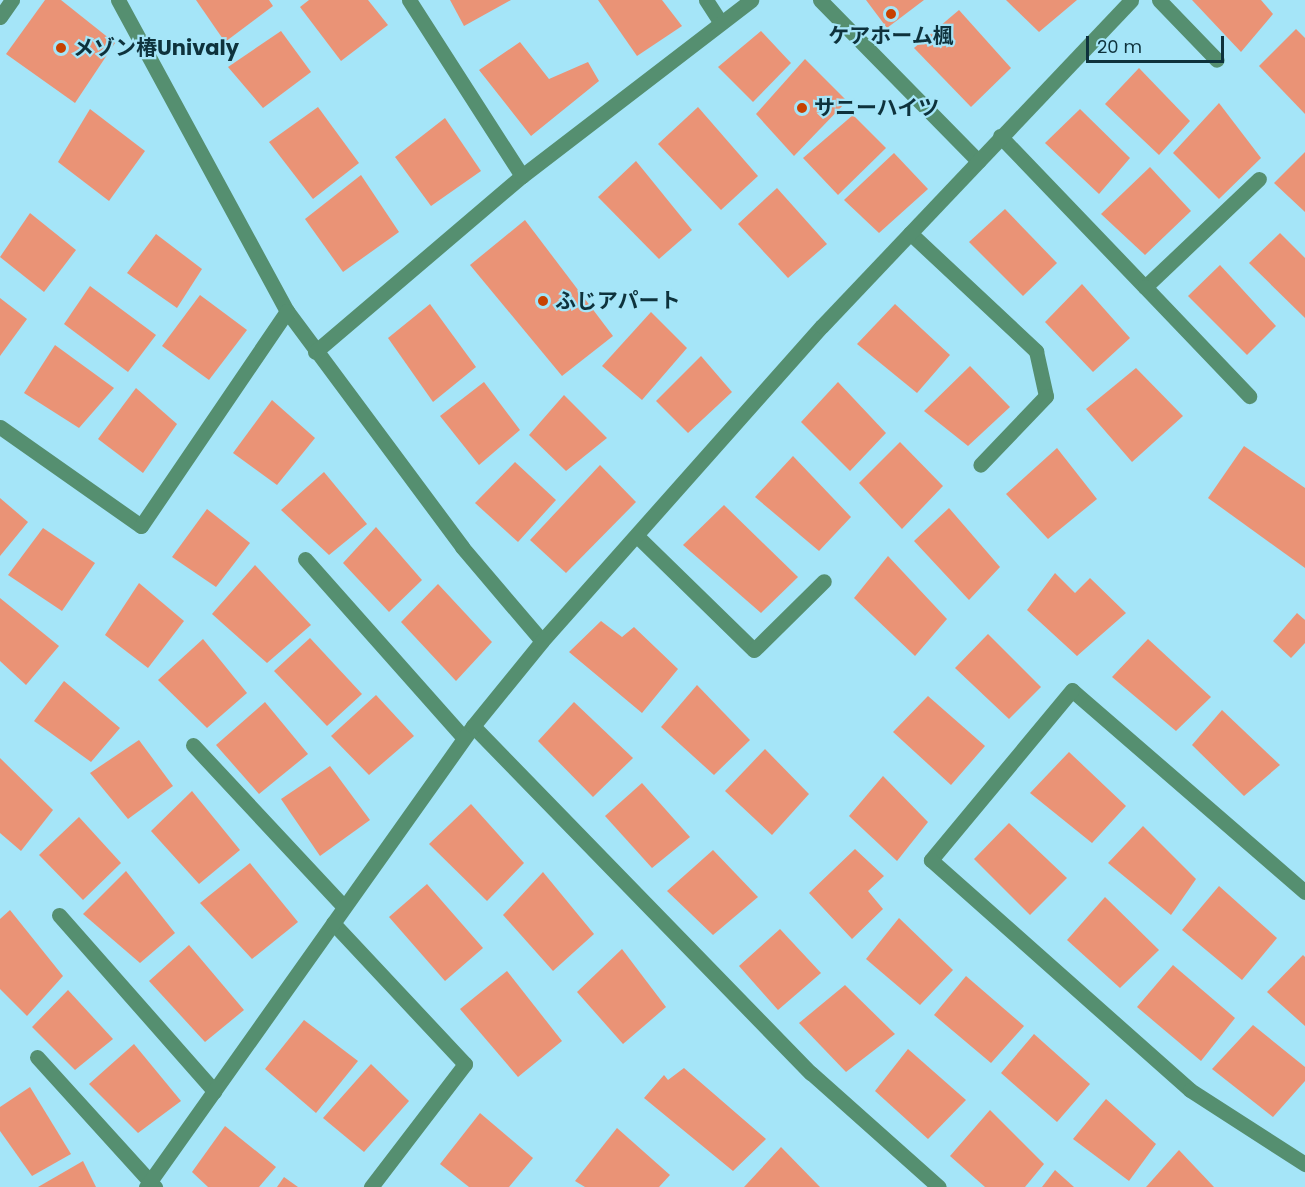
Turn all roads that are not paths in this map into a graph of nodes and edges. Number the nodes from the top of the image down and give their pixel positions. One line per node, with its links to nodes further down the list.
1 (12, 0): 9 (street)
2 (118, 0): 18 (street)
3 (409, 0): 14 (street)
4 (706, 0): 10 (street)
5 (751, 0): 10 (street)
6 (820, 0): 13 (street)
7 (1131, 0): 12 (street)
8 (1159, 0): 11 (street)
9 (0, 17)
10 (721, 23): 14 (street)
11 (1217, 60)
12 (1000, 136): 13 (street); 17 (street)
13 (978, 161): 16 (street)
14 (522, 176): 19 (street)
15 (1259, 179): 17 (street)
16 (910, 233): 22 (street); 23 (street)
17 (1145, 287): 20 (street)
18 (287, 311): 19 (street); 21 (street)
19 (315, 352): 26 (street)
20 (1249, 396)
21 (0, 427)
22 (980, 465)
23 (637, 536): 25 (street); 26 (street)
24 (305, 559): 27 (street)
25 (824, 581)
26 (542, 640): 27 (street)
27 (469, 732): 30 (street); 38 (street)
28 (193, 745): 30 (street)
29 (1305, 892): 35 (street)
30 (344, 907): 32 (street)
31 (59, 915): 34 (street)
32 (333, 923): 34 (street); 37 (street)
33 (38, 1057): 36 (street)
34 (214, 1091): 36 (street)
35 (1305, 1164)
36 (150, 1185)
37 (371, 1187)
38 (939, 1187)

